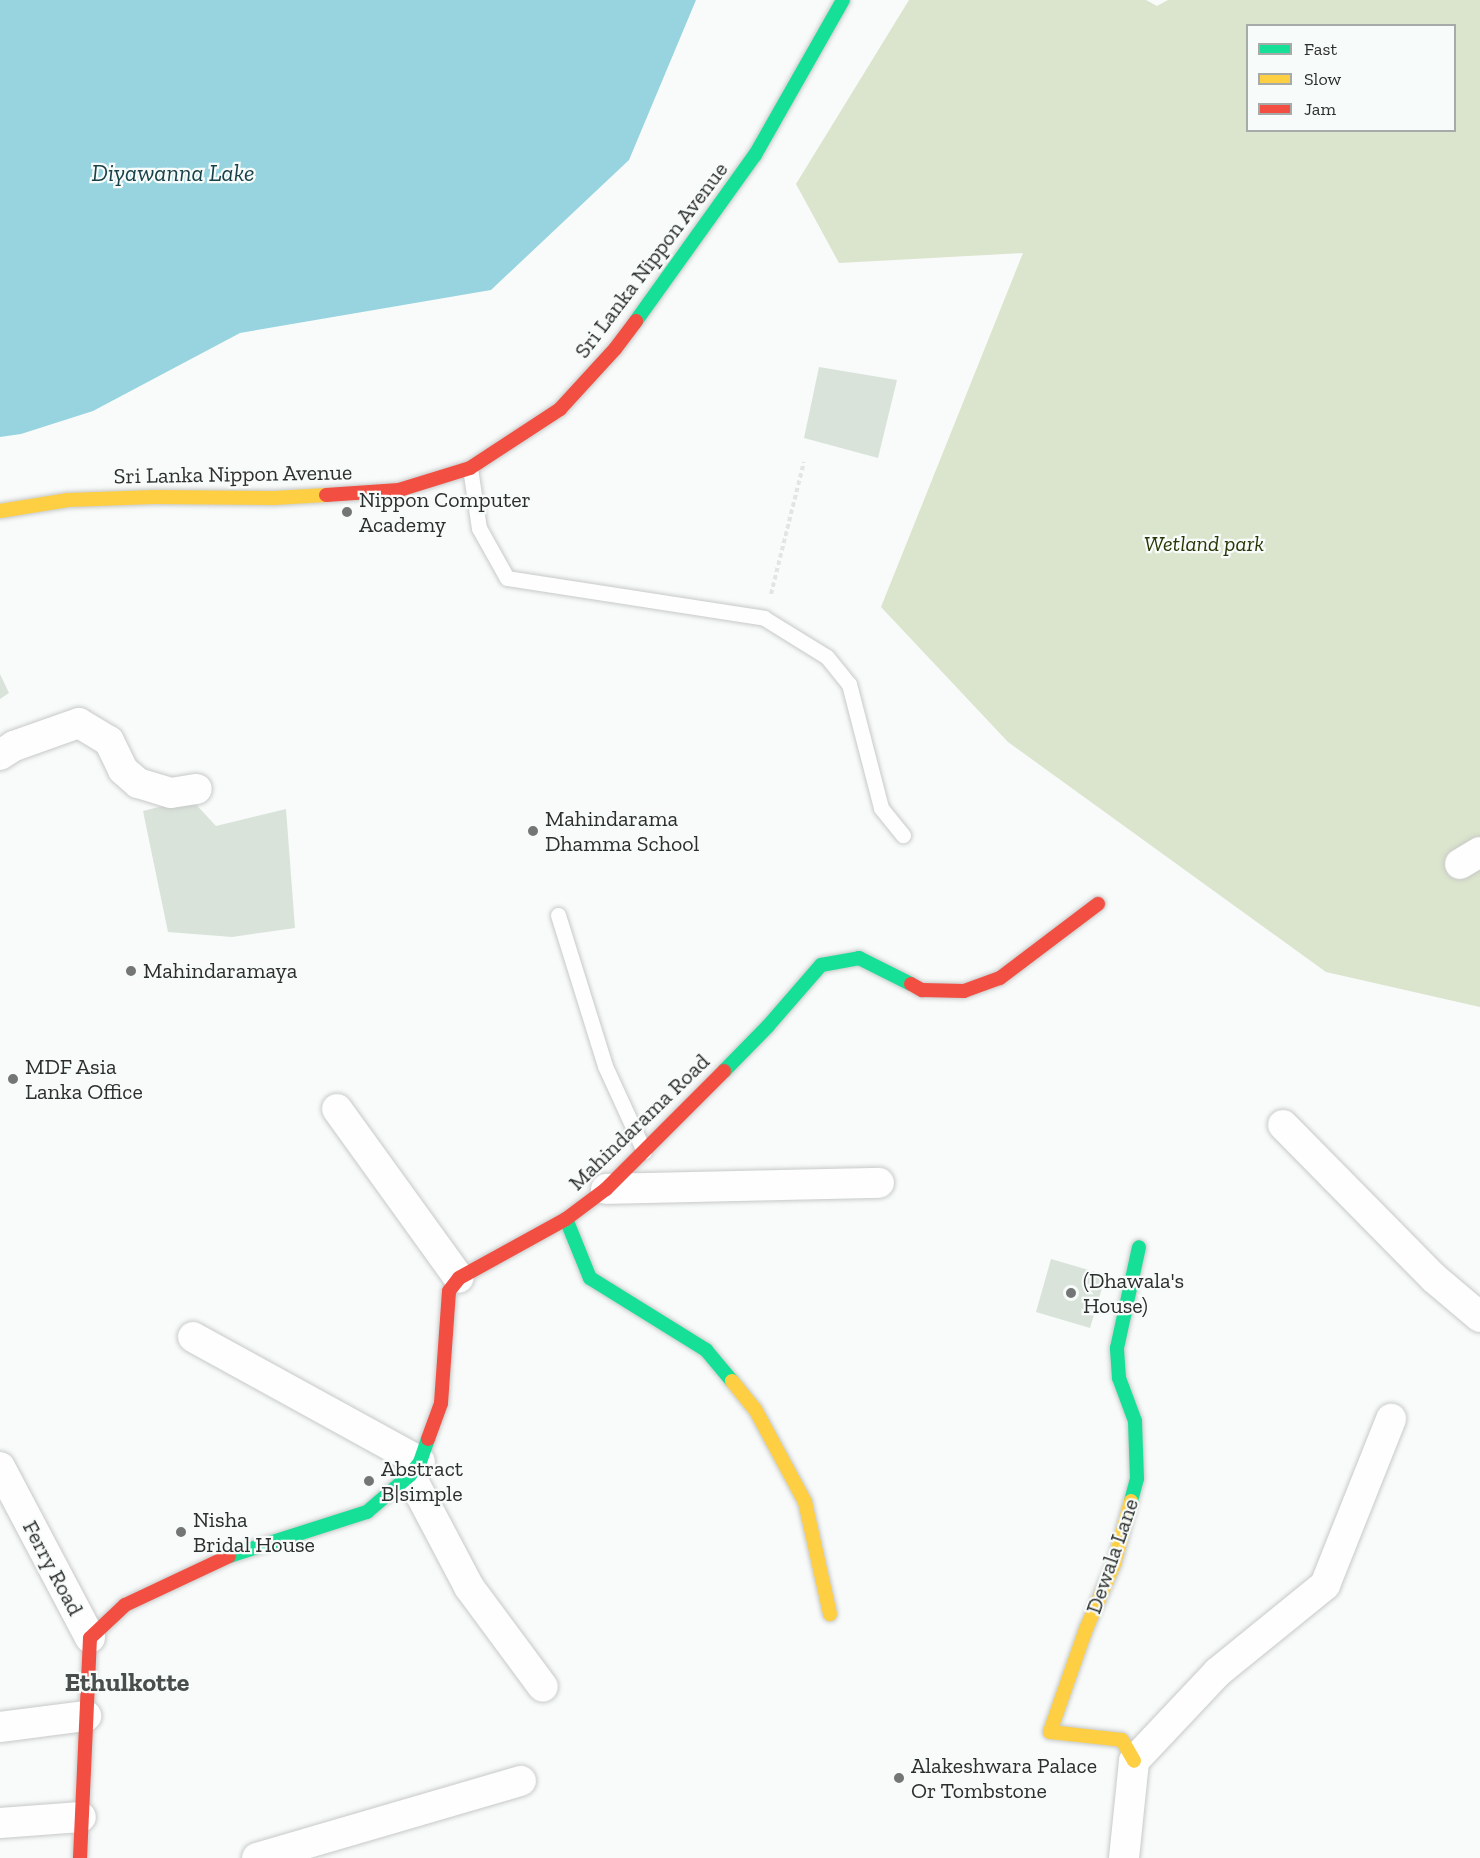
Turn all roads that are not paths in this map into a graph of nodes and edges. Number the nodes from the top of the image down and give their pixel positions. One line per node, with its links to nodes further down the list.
1 (843, 0): 2 (street, Sri Lanka Nippon Avenue)
2 (470, 468): 3 (street, Sri Lanka Nippon Avenue); 6 (lane)
3 (0, 511)
4 (0, 754): 5 (street)
5 (197, 789)
6 (903, 834)
7 (1098, 904): 11 (street, Mahindarama Road)
8 (558, 915): 11 (lane)
9 (337, 1109): 16 (street)
10 (1283, 1125): 17 (street)
11 (644, 1151): 13 (street, Mahindarama Road)
12 (879, 1183): 13 (street)
13 (606, 1189): 14 (street, Mahindarama Road)
14 (566, 1219): 16 (street, Mahindarama Road); 22 (street)
15 (1139, 1247): 27 (street, Dewala Lane)
16 (459, 1278): 21 (street)
17 (1480, 1317)
18 (193, 1337): 21 (street)
19 (1390, 1419): 27 (street)
20 (0, 1467): 23 (street, Ferry Road)
21 (415, 1469): 23 (street); 24 (street)
22 (830, 1614)
23 (90, 1638): 25 (street)
24 (543, 1687)
25 (86, 1716): 26 (street); 29 (street)
26 (0, 1727)
27 (1134, 1761): 33 (street)
28 (521, 1781): 32 (street)
29 (81, 1817): 30 (street); 31 (street)
30 (0, 1823)
31 (80, 1858)
32 (257, 1858)
33 (1124, 1858)

